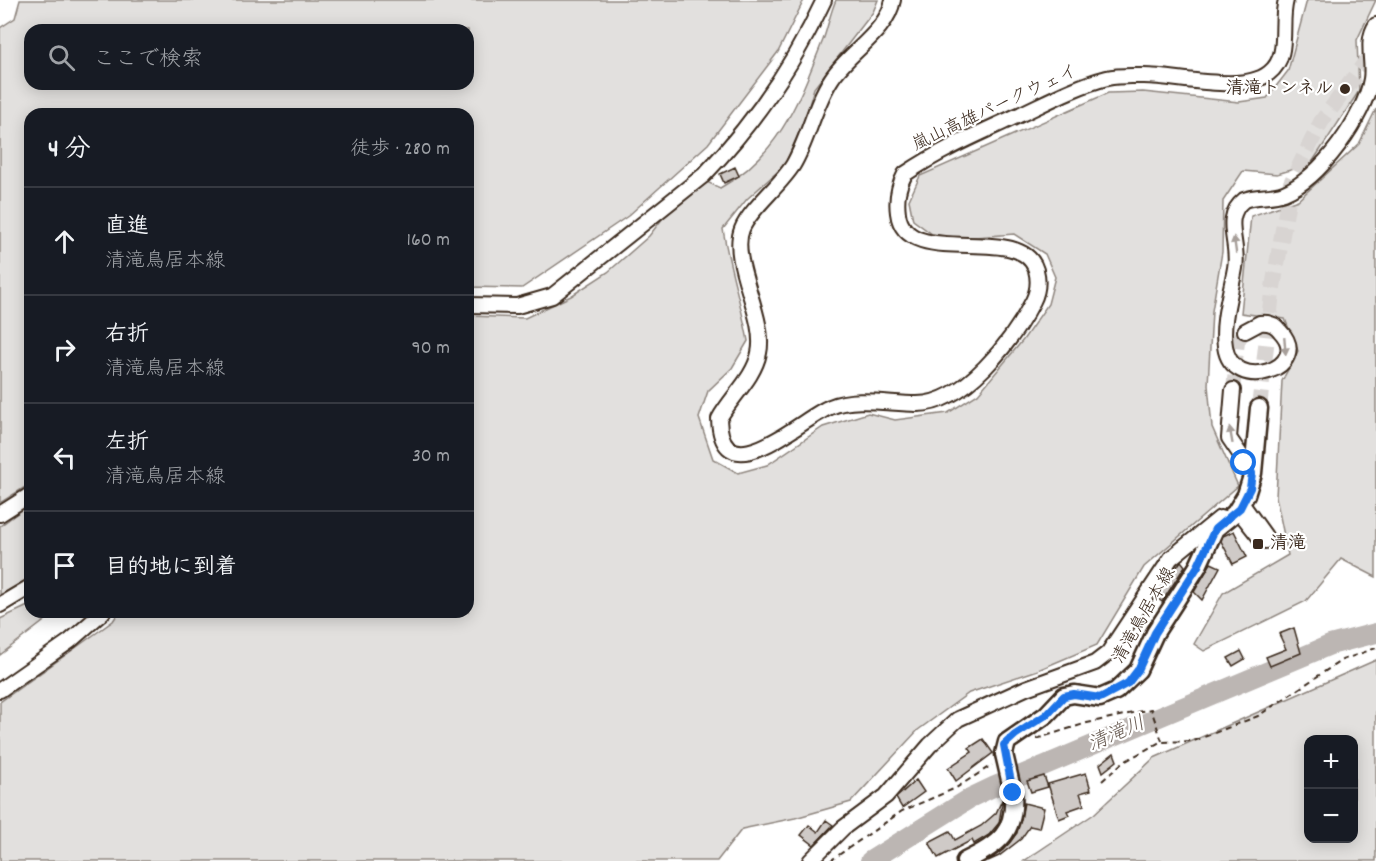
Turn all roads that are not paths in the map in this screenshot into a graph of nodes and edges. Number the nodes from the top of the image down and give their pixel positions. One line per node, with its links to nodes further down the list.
1 (824, 0): 5 (street)
2 (893, 0): 3 (street, 嵐山高雄パークウェイ)
3 (1286, 0)
4 (1376, 25): 6 (street, one-way to 4)
5 (474, 305)
6 (1245, 331)
7 (1233, 390): 9 (street, one-way to 7)
8 (1259, 408): 9 (main road, 清滝鳥居本線)
9 (1252, 473): 11 (main road, 清滝鳥居本線)
10 (24, 499): 12 (street)
11 (1238, 509): 17 (street); 18 (main road, 清滝鳥居本線, bridge)
12 (0, 514)
13 (24, 591): 14 (street)
14 (0, 605)
15 (98, 618): 16 (street)
16 (0, 690)
17 (810, 861)
18 (965, 861)

